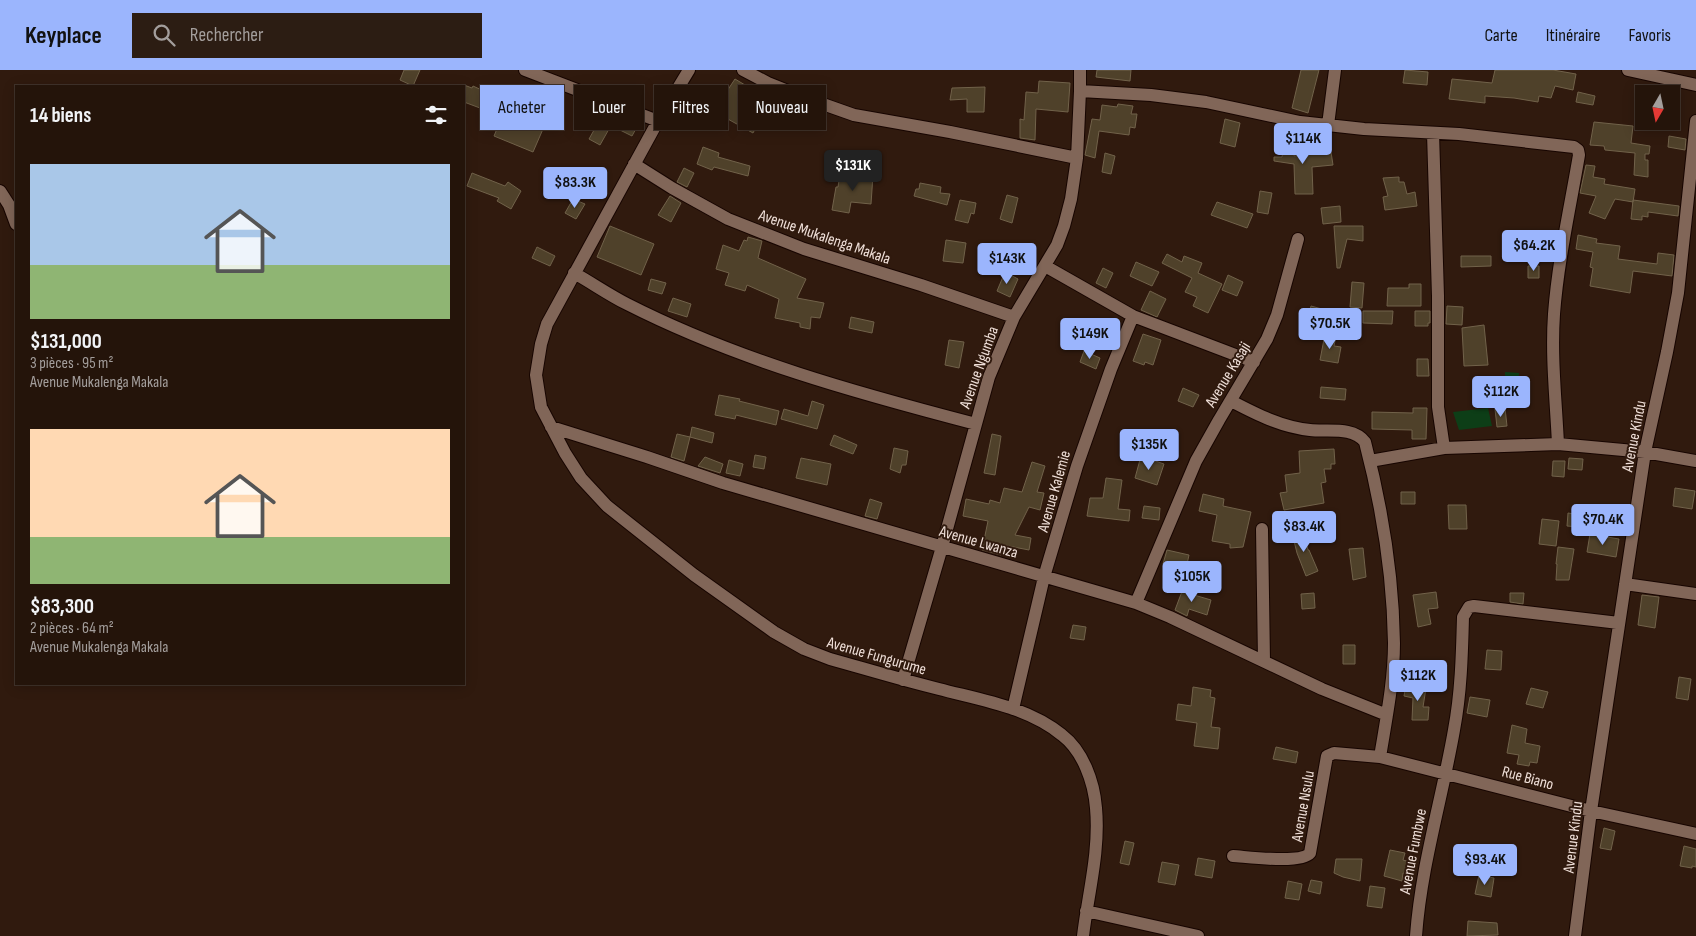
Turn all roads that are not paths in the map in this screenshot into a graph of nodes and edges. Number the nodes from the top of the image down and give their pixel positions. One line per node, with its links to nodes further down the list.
1 (524, 70): 10 (street)
2 (689, 70): 7 (street, Avenue Fungurume)
3 (743, 70): 15 (street)
4 (1080, 70): 9 (street, Avenue Ngumba)
5 (1335, 70): 12 (street)
6 (1628, 70): 8 (street)
7 (680, 85)
8 (1696, 85)
9 (1080, 91): 12 (street); 15 (street, Avenue Ngumba)
10 (654, 119)
11 (1696, 121): 30 (street, Avenue Kindu)
12 (1328, 125): 14 (street)
13 (654, 128): 16 (street, Avenue Fungurume)
14 (1433, 133): 28 (street); 29 (street)
15 (1077, 158): 20 (street, Avenue Ngumba)
16 (634, 164): 21 (street, Avenue Fungurume); 23 (street, Avenue Mukalenga Makala)
17 (0, 191): 18 (street)
18 (15, 221)
19 (1298, 239): 24 (street, Avenue Kasaji)
20 (1045, 266): 22 (street); 23 (street, Avenue Ngumba)
21 (574, 273): 26 (street); 27 (street, Avenue Fungurume)
22 (1134, 316): 24 (street); 35 (street, Avenue Kalemie)
23 (1014, 317): 26 (street, Avenue Ngumba)
24 (1254, 362): 25 (street, Avenue Kasaji)
25 (1231, 401): 31 (street); 38 (street, Avenue Kasaji)
26 (976, 424): 34 (street, Avenue Ngumba)
27 (551, 427): 34 (street, Avenue Lwanza); 41 (street, Avenue Fungurume)
28 (1558, 444): 29 (street); 30 (street)
29 (1444, 448): 31 (street)
30 (1645, 452): 32 (street); 36 (street, Avenue Kindu)
31 (1370, 461): 43 (street)
32 (1696, 461)
33 (1262, 528): 40 (street)
34 (942, 547): 35 (street, Avenue Lwanza); 41 (street, Avenue Ngumba)
35 (1044, 577): 38 (street, Avenue Lwanza); 42 (street, Avenue Kalemie)
36 (1625, 584): 37 (street); 39 (street, Avenue Kindu)
37 (1696, 594)
38 (1136, 603): 40 (street, Avenue Lwanza)
39 (1619, 623): 46 (street, Avenue Fumbwe); 47 (street, Avenue Kindu)
40 (1264, 661): 43 (street, Avenue Lwanza)
41 (903, 680): 42 (street, Avenue Fungurume)
42 (1013, 709): 50 (street, Avenue Fungurume)
43 (1387, 715): 44 (street)
44 (1380, 757): 45 (street, Rue Biano); 46 (street, Rue Biano)
45 (1326, 761): 49 (street, Avenue Nsulu)
46 (1446, 773): 47 (street, Rue Biano); 53 (street, Avenue Fumbwe)
47 (1592, 811): 48 (street, Rue Biano); 54 (street, Avenue Kindu)
48 (1696, 834)
49 (1233, 856)
50 (1086, 911): 51 (street, Avenue Fungurume); 52 (street)
51 (1083, 936)
52 (1198, 936)
53 (1416, 936)
54 (1575, 936)

